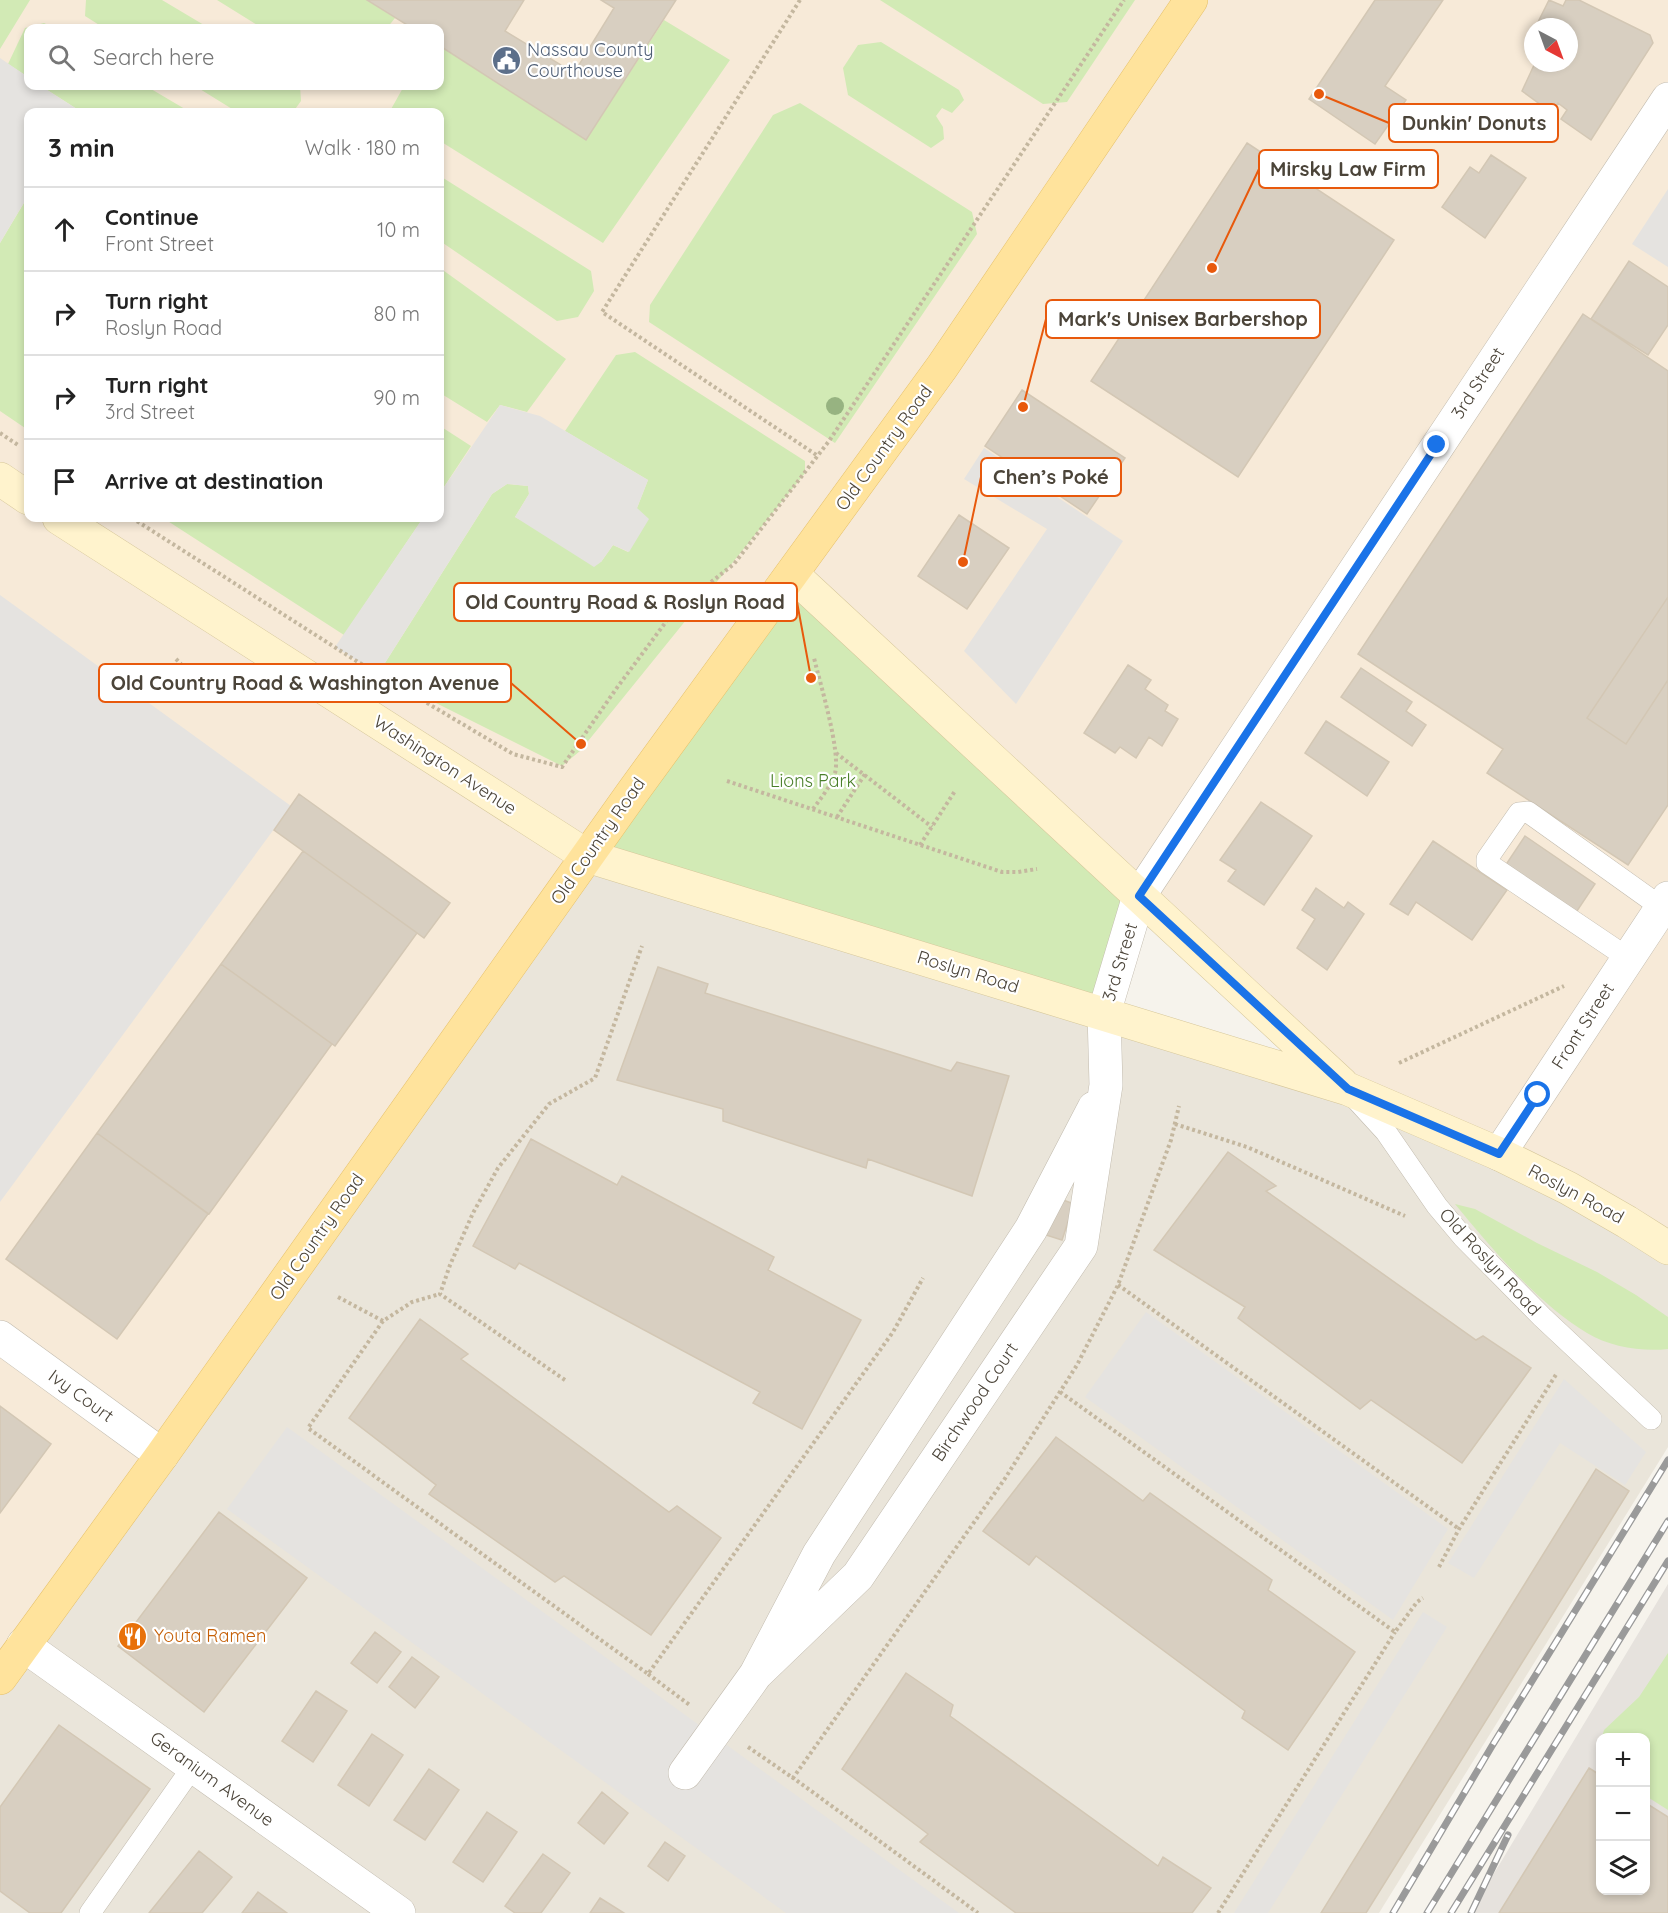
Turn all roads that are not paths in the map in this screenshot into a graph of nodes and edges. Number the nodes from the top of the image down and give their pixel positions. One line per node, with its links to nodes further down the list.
1 (1191, 0): 6 (main road, Old Country Road)
2 (1668, 99): 8 (street, 3rd Street)
3 (0, 479): 4 (main road)
4 (24, 495)
5 (65, 522): 7 (main road, Washington Avenue)
6 (792, 574): 7 (main road, Old Country Road); 8 (main road, Roslyn Road)
7 (587, 856): 11 (main road, Roslyn Road); 18 (main road, Old Country Road)
8 (1139, 896): 11 (street, 3rd Street); 13 (main road, Roslyn Road)
9 (1666, 906): 10 (street, Front Street); 10 (lane)
10 (1628, 958): 14 (street, Front Street)
11 (1104, 1013): 12 (street, Birchwood Court); 13 (main road, Roslyn Road)
12 (1106, 1085): 20 (street, Birchwood Court); 20 (street, Birchwood Court)
13 (1348, 1089): 14 (main road, Roslyn Road); 17 (lane, Old Roslyn Road)
14 (1499, 1154): 15 (main road, Roslyn Road)
15 (1668, 1248)
16 (0, 1337): 18 (street, Ivy Court)
17 (1652, 1419)
18 (162, 1455): 19 (main road, Old Country Road)
19 (23, 1645): 21 (main road, Old Country Road); 22 (street, Geranium Avenue)
20 (756, 1674): 23 (street, Birchwood Court)
21 (0, 1678)
22 (194, 1765): 24 (lane); 25 (street, Geranium Avenue)
23 (685, 1773)
24 (90, 1913)
25 (399, 1913)

